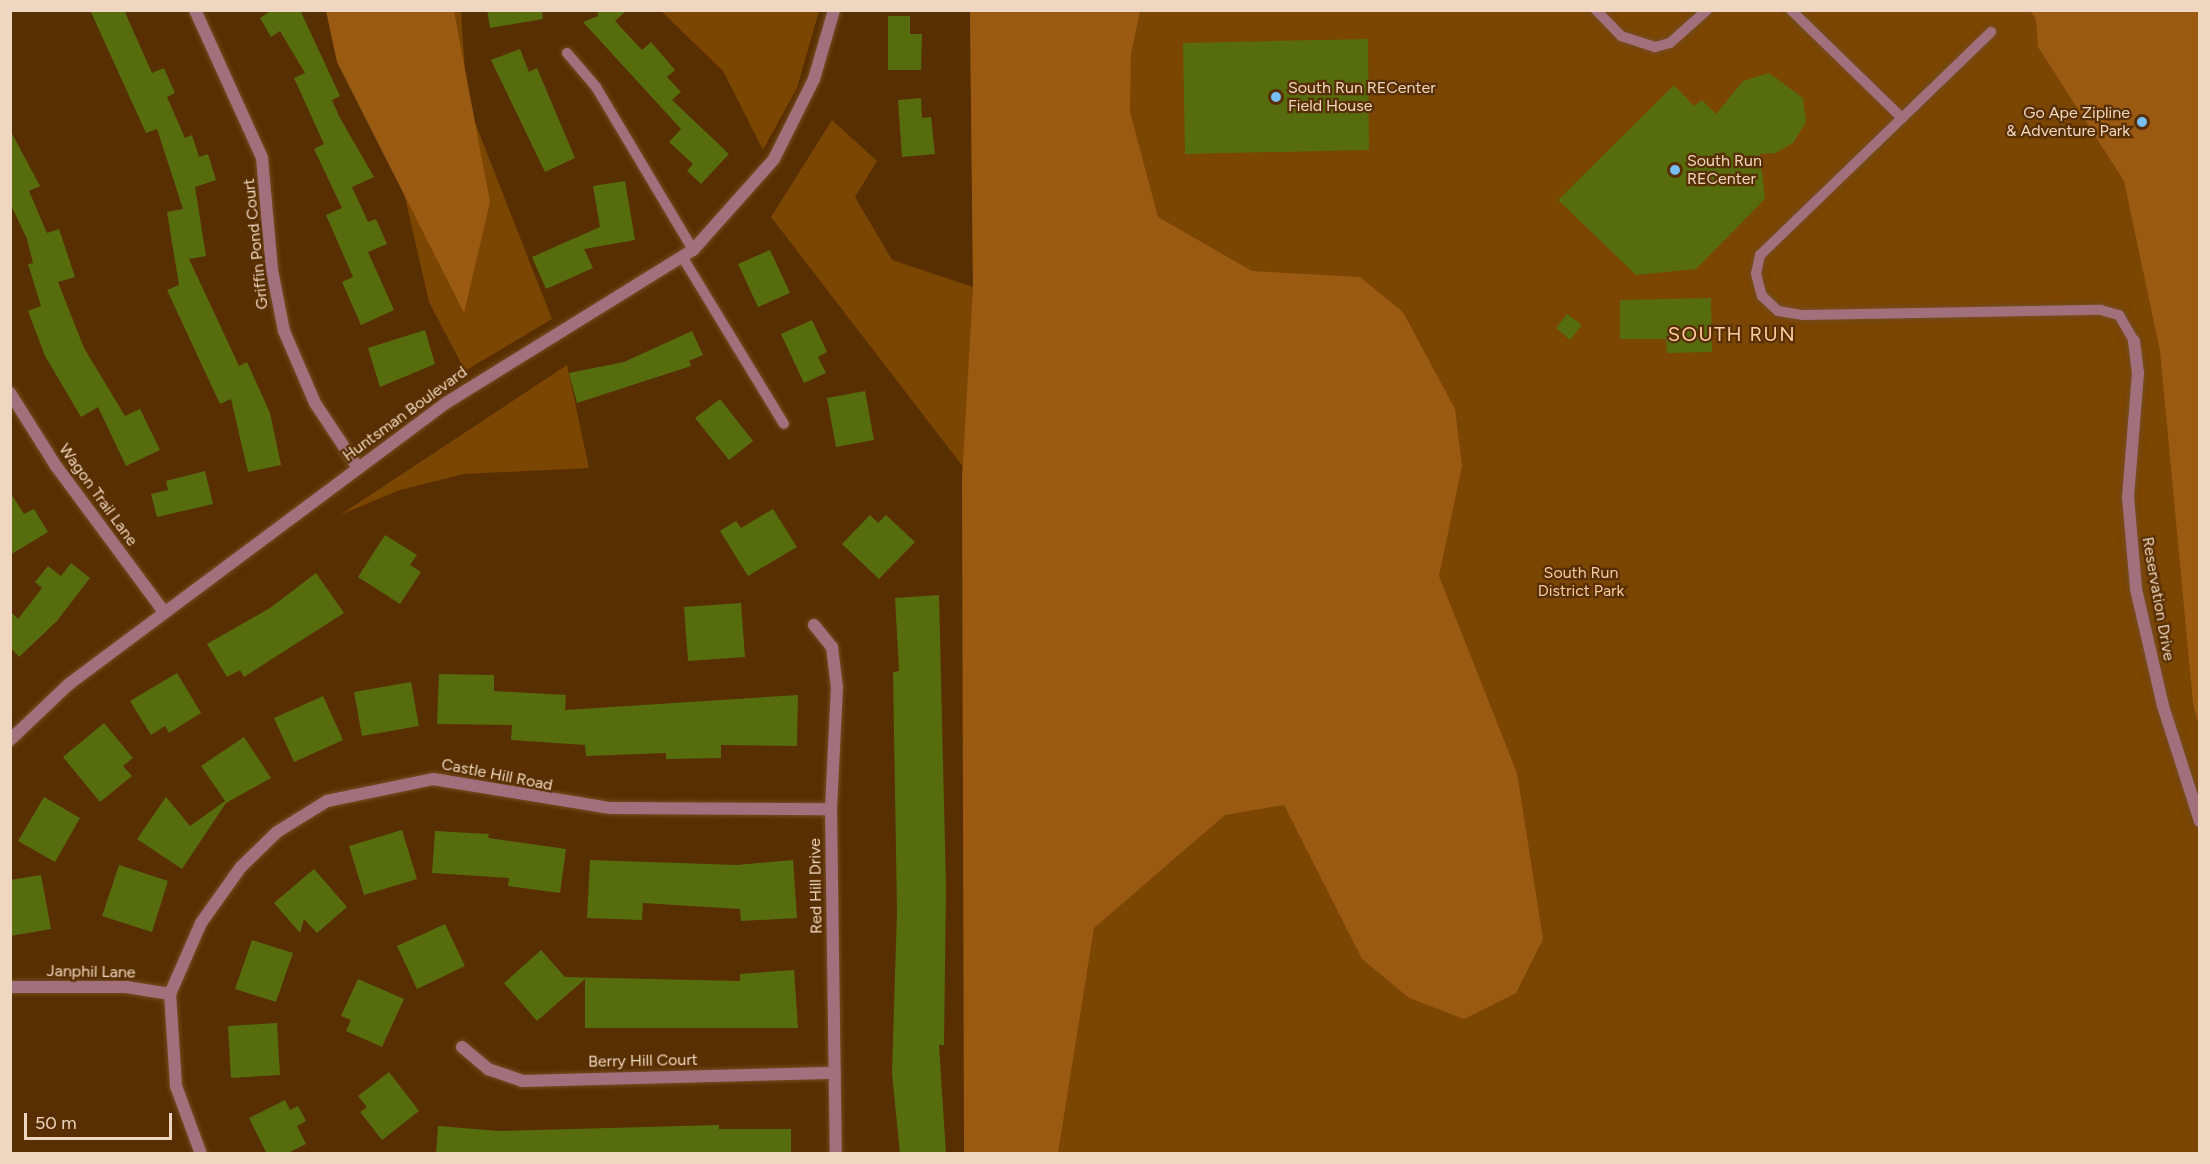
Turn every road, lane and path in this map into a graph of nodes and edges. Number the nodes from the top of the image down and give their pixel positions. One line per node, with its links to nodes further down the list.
1 (195, 10): 13 (street, Griffin Pond Court)
2 (834, 10): 9 (street, Huntsman Boulevard)
3 (1596, 10): 4 (lane)
4 (1707, 10)
5 (1791, 10): 8 (lane)
6 (1991, 32): 8 (lane)
7 (567, 53): 9 (lane)
8 (1902, 118): 10 (lane)
9 (688, 254): 12 (lane); 13 (street, Huntsman Boulevard)
10 (2134, 341): 18 (street, Reservation Drive)
11 (10, 393): 14 (street, Wagon Trail Lane)
12 (784, 424)
13 (358, 468): 14 (street, Huntsman Boulevard)
14 (164, 612): 16 (street, Huntsman Boulevard)
15 (814, 625): 17 (street, Red Hill Drive)
16 (10, 740)
17 (831, 809): 20 (street, Castle Hill Road); 22 (street, Red Hill Drive)
18 (2199, 821)
19 (10, 987): 20 (street, Janphil Lane)
20 (170, 994): 23 (street, Castle Hill Road)
21 (462, 1047): 22 (street, Berry Hill Court)
22 (835, 1073): 24 (street, Red Hill Drive)
23 (201, 1154)
24 (836, 1154)

